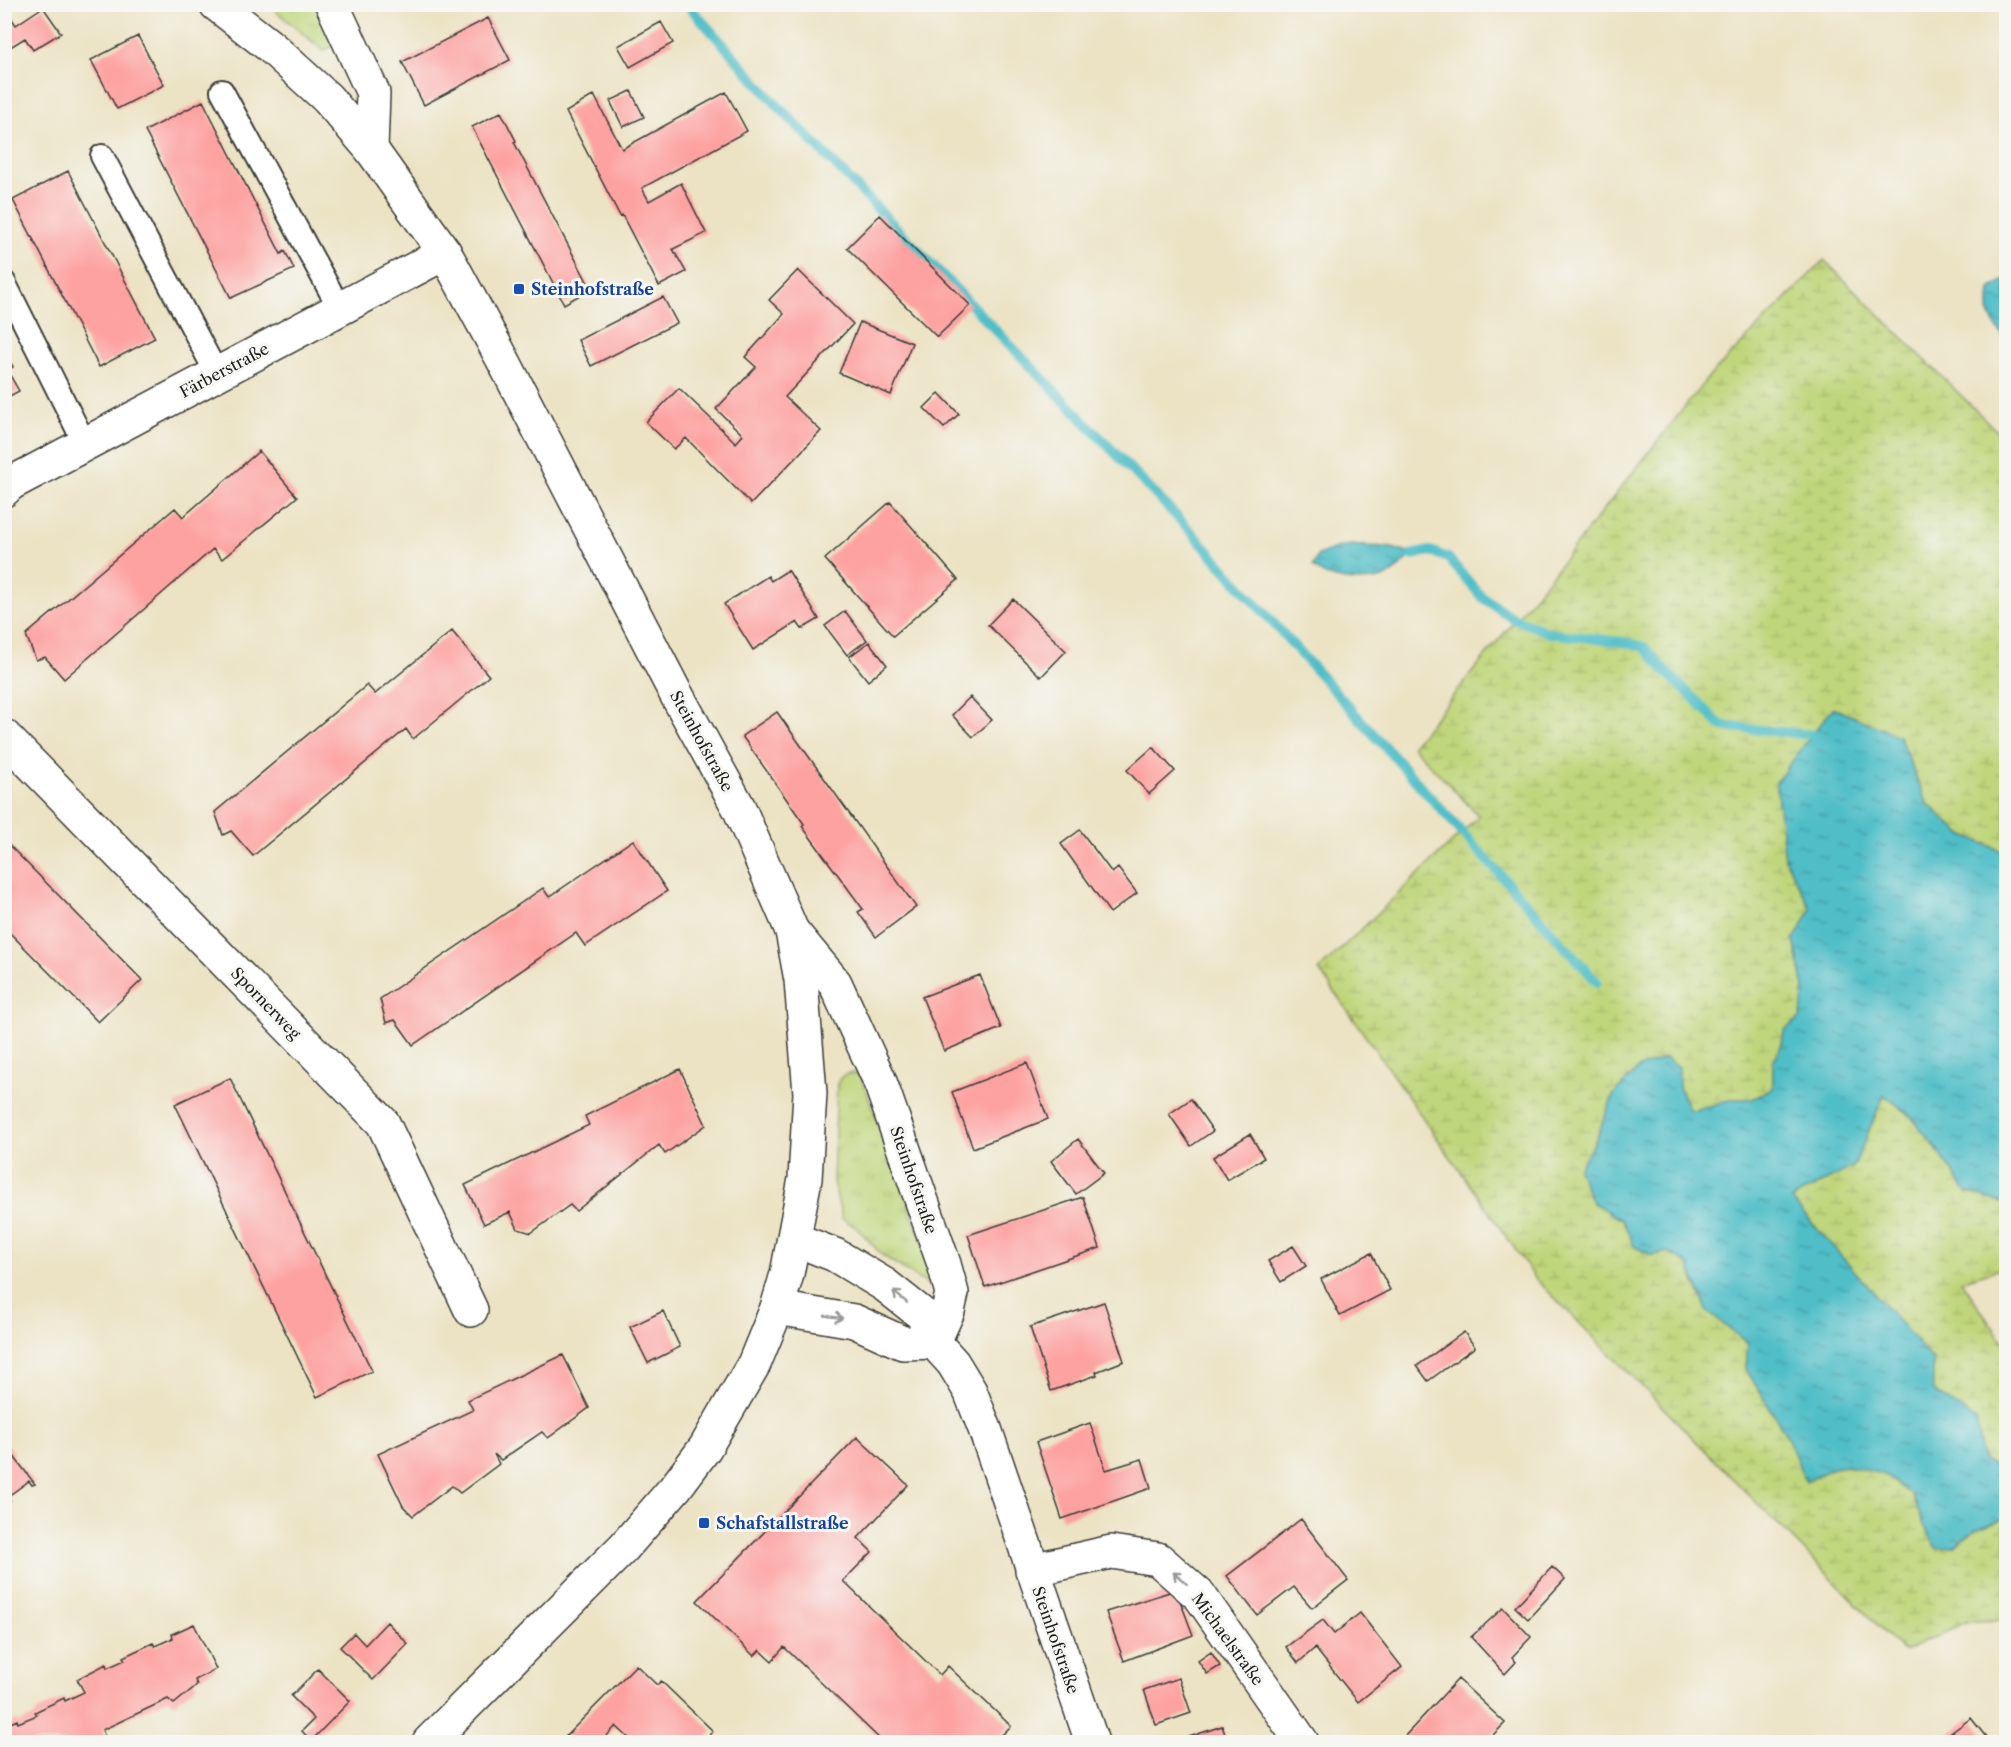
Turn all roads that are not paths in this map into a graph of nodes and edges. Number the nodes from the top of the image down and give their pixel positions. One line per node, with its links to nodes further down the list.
1 (216, 4): 4 (street, Steinhofstraße)
2 (332, 4): 4 (street)
3 (222, 91): 8 (lane)
4 (370, 148): 6 (street, Steinhofstraße)
5 (102, 156): 9 (lane)
6 (445, 253): 8 (street, Färberstraße); 13 (street, Steinhofstraße)
7 (4, 282): 10 (lane)
8 (340, 309): 9 (street, Färberstraße)
9 (217, 374): 10 (street, Färberstraße)
10 (85, 444): 11 (street, Färberstraße)
11 (6, 485)
12 (4, 736): 16 (street, Spornerweg)
13 (792, 931): 14 (street, Steinhofstraße); 17 (street, Steinhofstraße)
14 (794, 1239): 15 (street, Steinhofstraße); 17 (street, Steinhofstraße, one-way to 14)
15 (777, 1308): 17 (street, one-way to 17); 19 (street)
16 (471, 1310)
17 (934, 1342): 18 (street, Steinhofstraße)
18 (1032, 1570): 20 (street, Steinhofstraße); 21 (street, Michaelstraße, one-way to 18)
19 (429, 1743)
20 (1092, 1743)
21 (1302, 1743)

